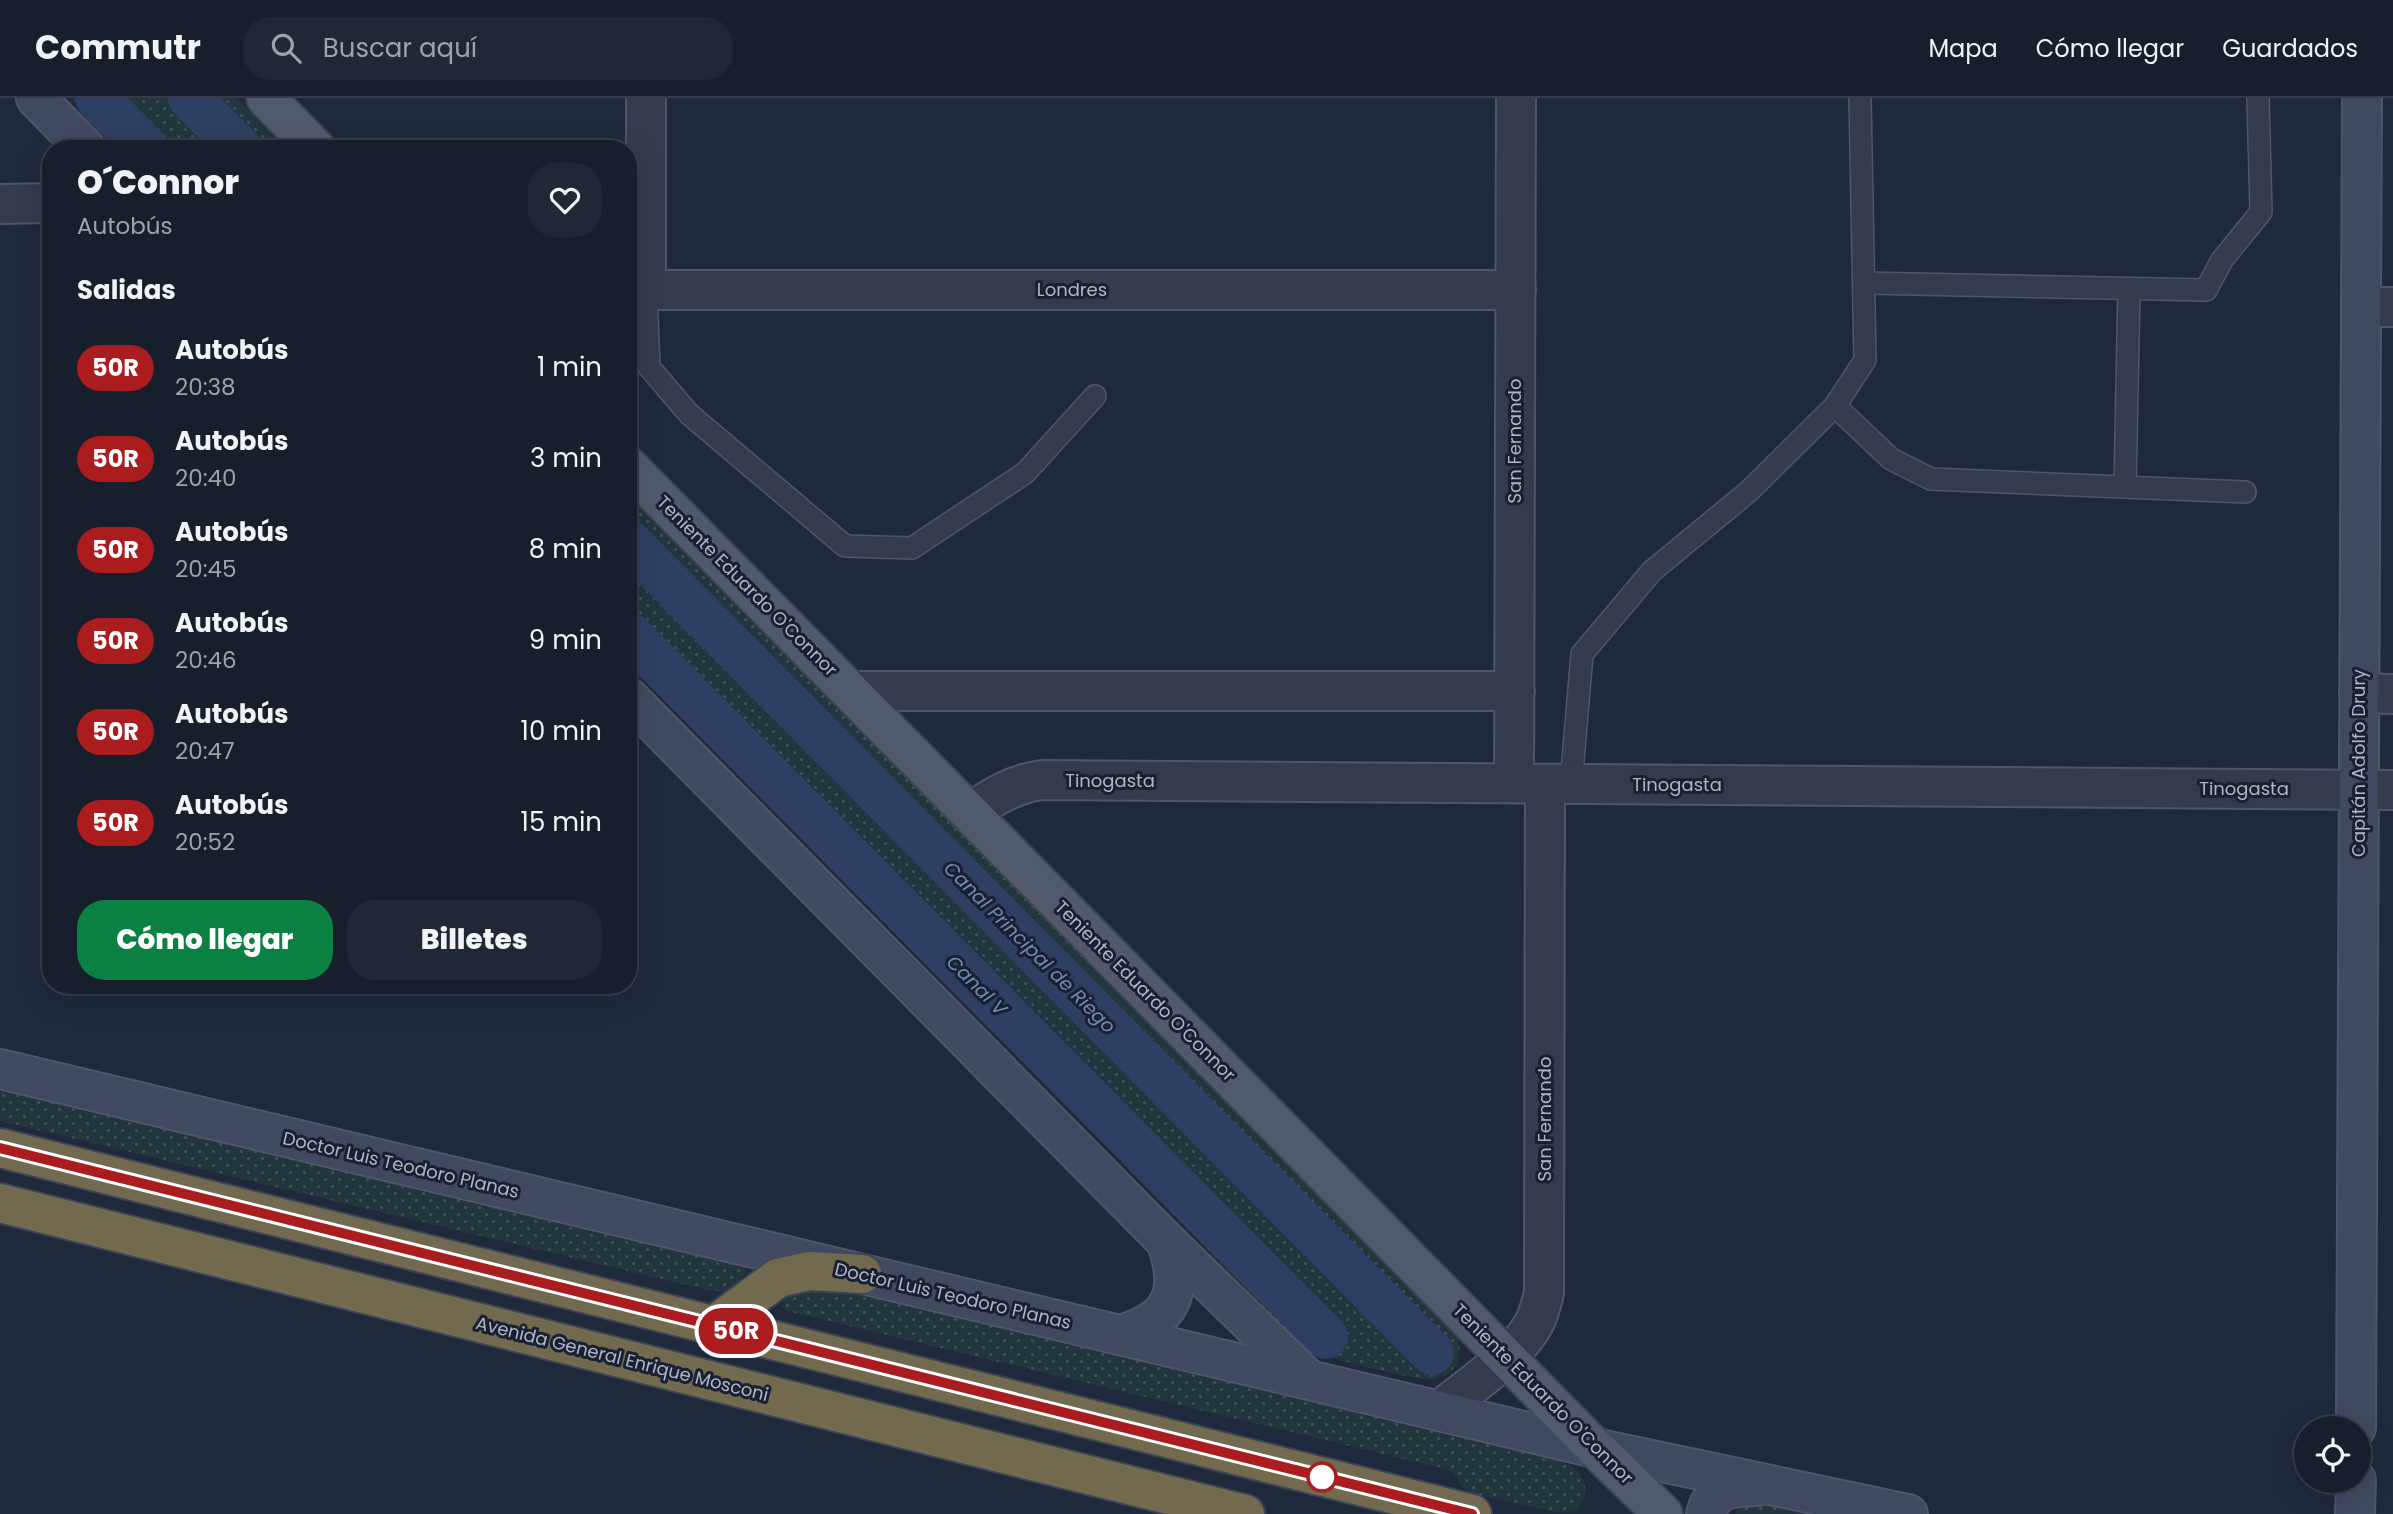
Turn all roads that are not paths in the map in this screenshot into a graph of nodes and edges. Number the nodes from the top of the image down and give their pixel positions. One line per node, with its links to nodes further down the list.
1 (36, 98): 8 (street)
2 (266, 98): 9 (main road)
3 (646, 98): 14 (street)
4 (1516, 98): 15 (street, San Fernando)
5 (1860, 98): 12 (lane)
6 (2258, 98): 13 (lane)
7 (2362, 98): 16 (street, Capitán Adolfo Drury)
8 (77, 140)
9 (307, 140)
10 (42, 203): 11 (street)
11 (0, 204)
12 (1864, 283): 13 (lane); 18 (lane)
13 (2129, 289): 20 (lane)
14 (637, 290): 15 (street, Londres); 17 (lane)
15 (1516, 290): 23 (street, San Fernando)
16 (2377, 307): 24 (street, Capitán Adolfo Drury)
17 (1095, 396)
18 (1835, 406): 20 (lane); 26 (lane)
19 (637, 475): 22 (main road, Teniente Eduardo O'Connor)
20 (2125, 487): 21 (lane)
21 (2245, 492)
22 (850, 691): 23 (street); 28 (main road, Teniente Eduardo O'Connor)
23 (1514, 691): 26 (street, San Fernando)
24 (2376, 694): 27 (street, Capitán Adolfo Drury)
25 (637, 706): 32 (street)
26 (1543, 784): 27 (street, Tinogasta); 28 (street, Tinogasta); 36 (street, San Fernando)
27 (2376, 790): 39 (street, Capitán Adolfo Drury)
28 (970, 813): 36 (main road, Teniente Eduardo O'Connor)
29 (0, 1069): 33 (street, Doctor Luis Teodoro Planas)
30 (0, 1148): 34 (highway)
31 (0, 1203): 43 (highway, Avenida General Enrique Mosconi)
32 (1167, 1241): 35 (street); 37 (street)
33 (862, 1274): 34 (highway); 35 (street, Doctor Luis Teodoro Planas)
34 (713, 1326): 44 (highway)
35 (1119, 1335): 37 (street, Doctor Luis Teodoro Planas)
36 (1505, 1356): 38 (street, San Fernando); 40 (main road, Teniente Eduardo O'Connor)
37 (1309, 1380): 38 (street, Doctor Luis Teodoro Planas)
38 (1439, 1411): 40 (street, Doctor Luis Teodoro Planas)
39 (2356, 1416)
40 (1595, 1448): 41 (street, Doctor Luis Teodoro Planas); 45 (main road, Teniente Eduardo O'Connor)
41 (1771, 1485): 46 (street); 47 (street, Doctor Luis Teodoro Planas)
42 (2356, 1493): 48 (street)
43 (1245, 1514)
44 (1472, 1514)
45 (1663, 1514)
46 (1706, 1514)
47 (1908, 1514)
48 (2355, 1514)

